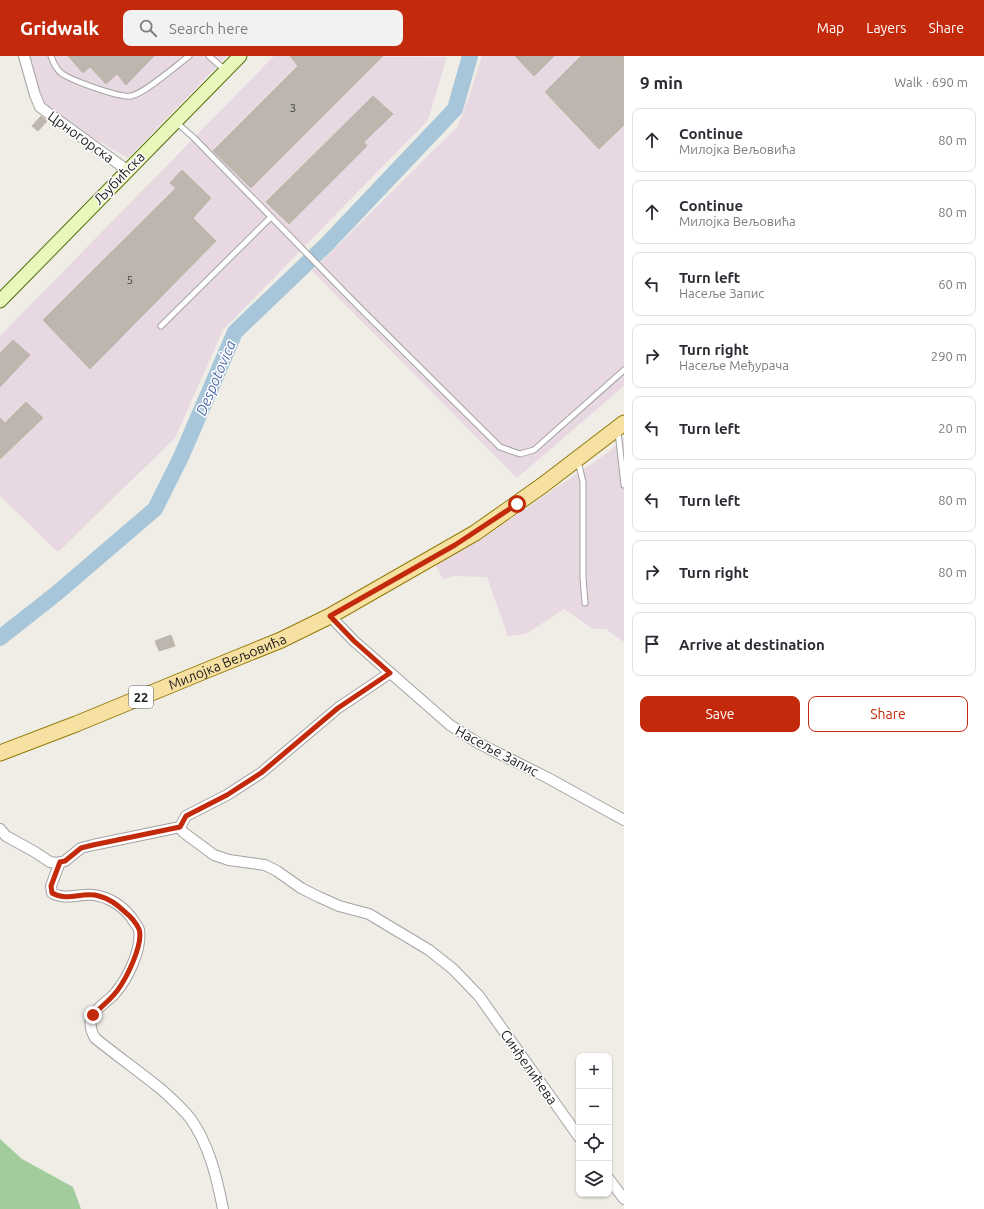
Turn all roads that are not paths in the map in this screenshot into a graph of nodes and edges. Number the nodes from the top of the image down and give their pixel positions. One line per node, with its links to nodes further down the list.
1 (24, 56): 8 (street, Црногорска)
2 (51, 56): 3 (lane)
3 (189, 56)
4 (209, 56): 6 (lane)
5 (240, 56): 6 (street, Љубићска)
6 (226, 70): 7 (street, Љубићска)
7 (175, 121): 8 (street, Љубићска); 9 (lane)
8 (127, 170): 10 (street, Љубићска)
9 (271, 217): 11 (lane); 12 (lane)
10 (0, 301)
11 (161, 326)
12 (624, 370)
13 (621, 426): 14 (main road, Милојка Вељовића / 22); 15 (lane)
14 (578, 458): 16 (lane); 17 (main road, Милојка Вељовића / 22)
15 (624, 485)
16 (585, 603)
17 (330, 616): 18 (street, Насеље Запис); 19 (main road, Милојка Вељовића / 22)
18 (390, 673): 20 (street, Насеље Запис); 21 (street)
19 (0, 753)
20 (624, 820)
21 (180, 827): 23 (street); 24 (street, Синђелићева)
22 (0, 829): 23 (street)
23 (60, 862): 27 (street)
24 (576, 1133)
25 (612, 1182): 26 (street)
26 (624, 1199)
27 (223, 1209)

